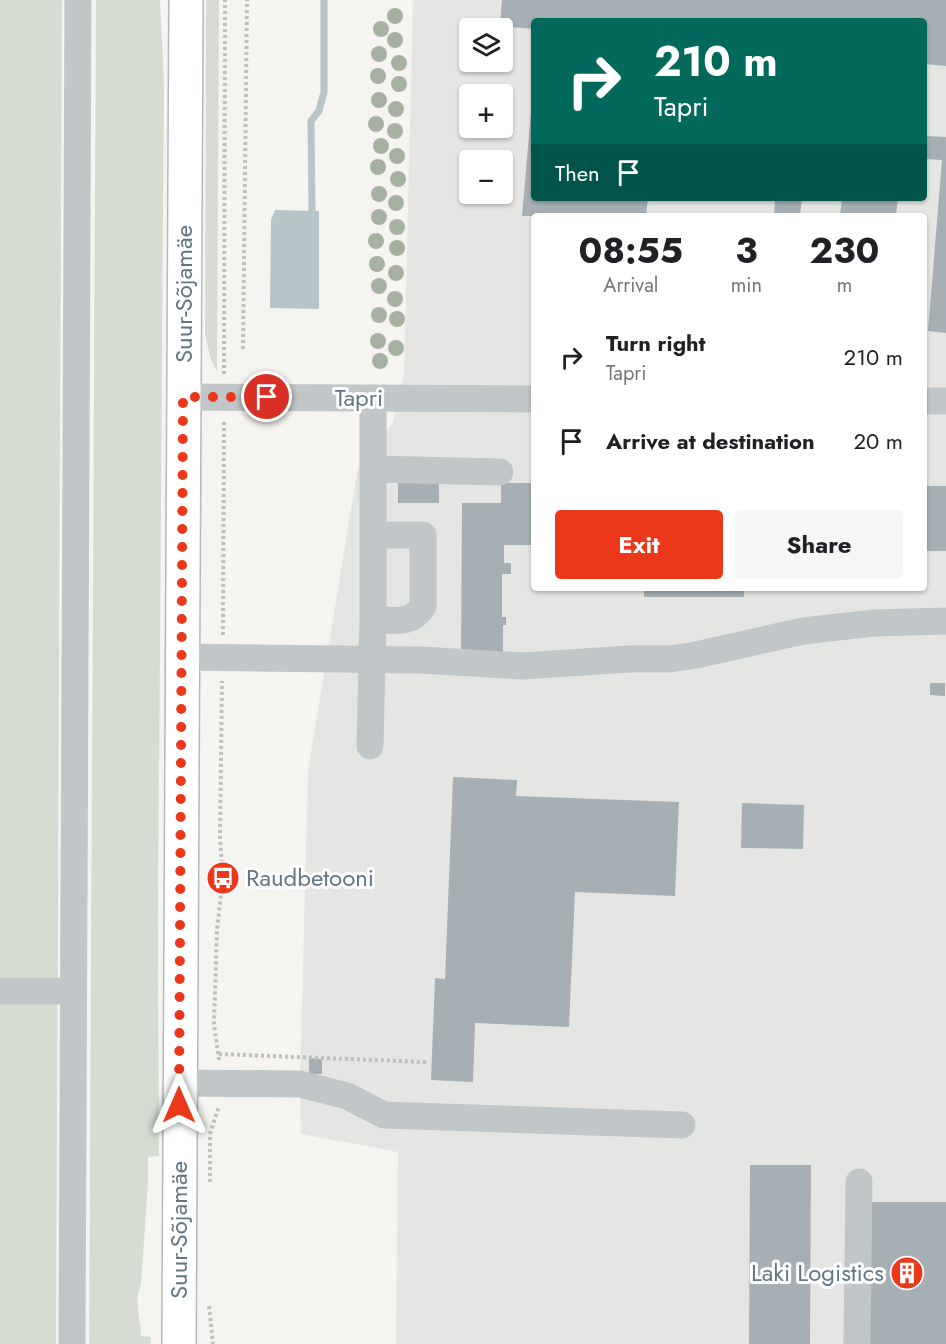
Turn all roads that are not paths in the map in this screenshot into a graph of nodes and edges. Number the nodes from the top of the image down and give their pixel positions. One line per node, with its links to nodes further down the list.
1 (78, 0): 17 (street)
2 (186, 0): 3 (main road, Suur-Sõjamäe)
3 (183, 397): 4 (street, Tapri); 13 (main road, Suur-Sõjamäe)
4 (373, 398): 5 (street, Tapri); 8 (street)
5 (531, 399)
6 (927, 401): 7 (street)
7 (946, 401)
8 (373, 469): 9 (street); 10 (street)
9 (500, 472)
10 (372, 535): 11 (street); 11 (street)
11 (373, 619): 14 (street)
12 (946, 621): 14 (street)
13 (182, 657): 14 (street); 18 (main road, Suur-Sõjamäe)
14 (372, 659): 15 (street)
15 (370, 746)
16 (0, 991): 17 (street)
17 (73, 991): 21 (street)
18 (179, 1083): 19 (street); 22 (main road, Suur-Sõjamäe)
19 (682, 1125)
20 (859, 1182): 23 (street)
21 (72, 1344)
22 (179, 1344)
23 (857, 1344)

